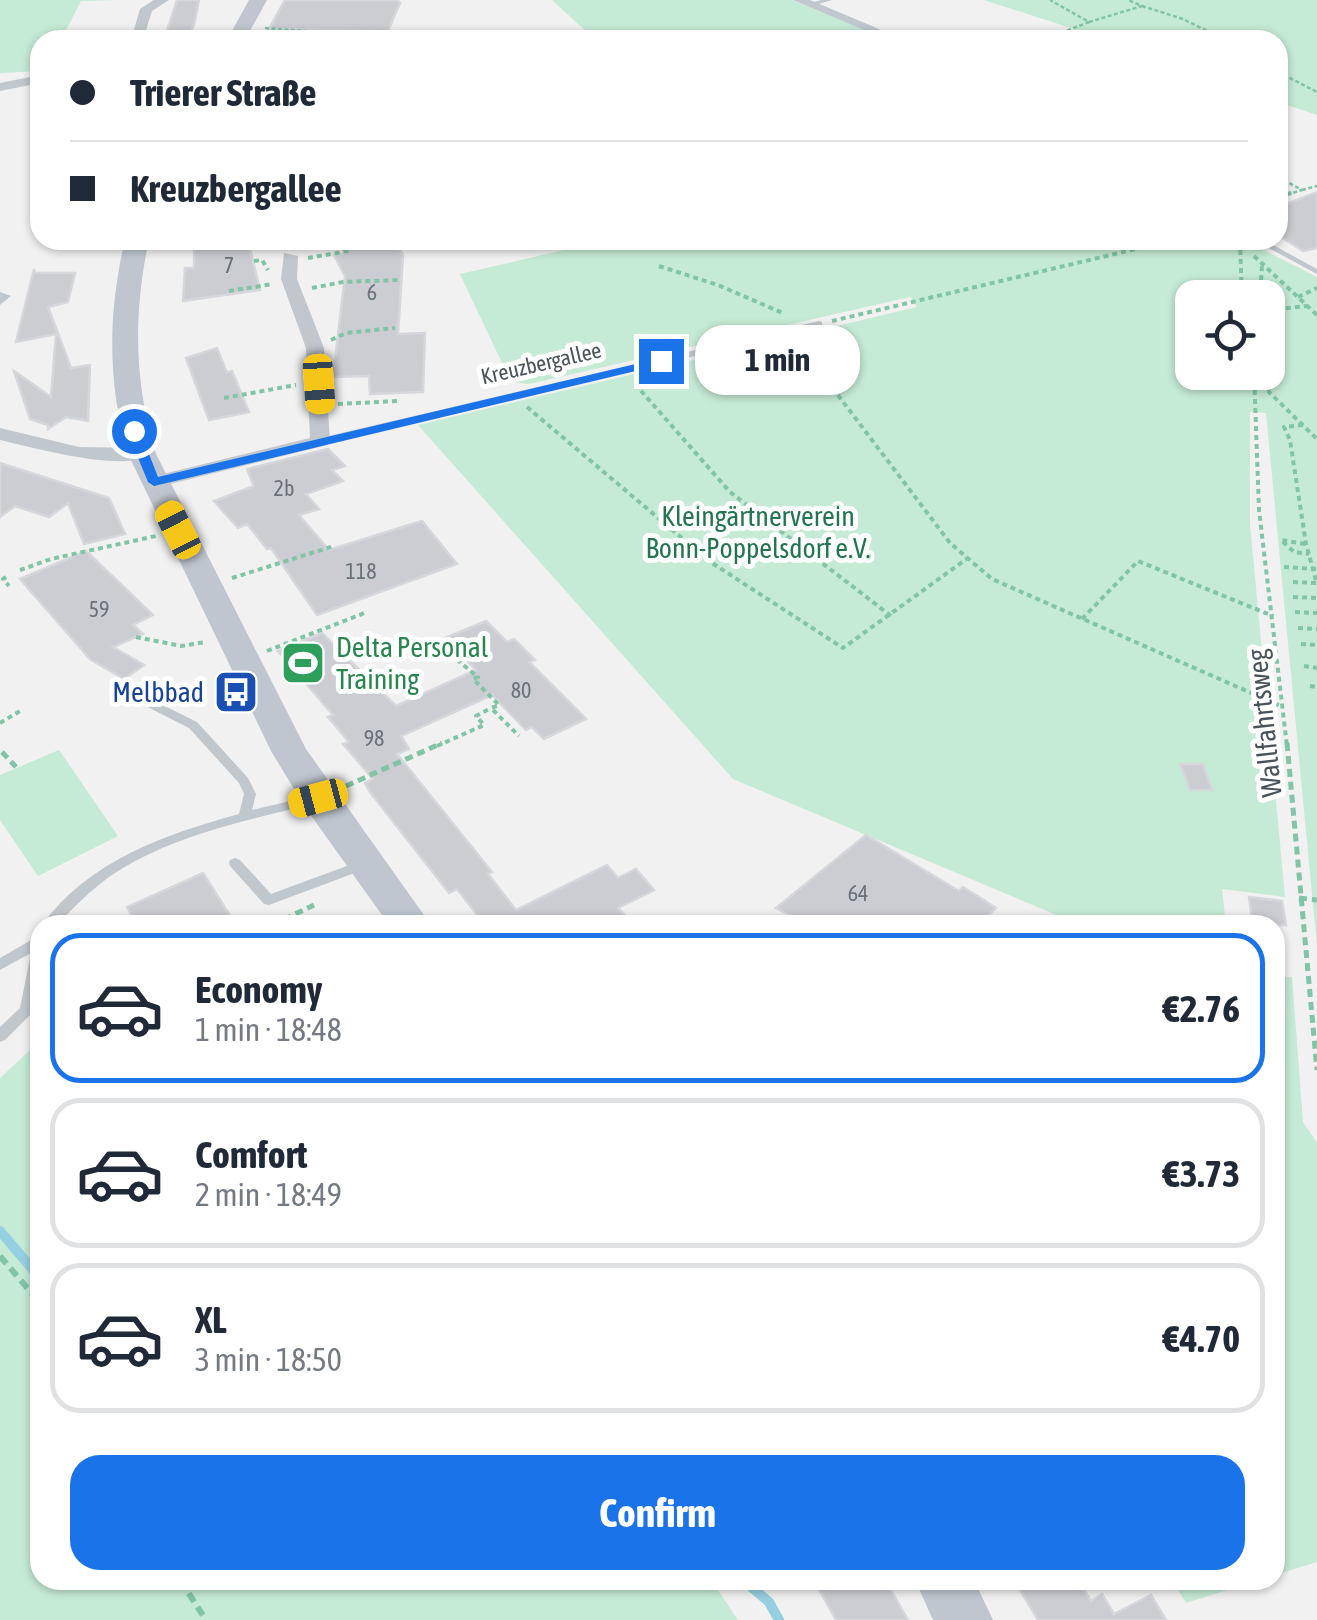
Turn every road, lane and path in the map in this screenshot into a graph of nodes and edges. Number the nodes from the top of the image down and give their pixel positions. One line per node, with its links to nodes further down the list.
1 (162, 0): 10 (street)
2 (258, 0): 11 (street)
3 (829, 0): 6 (lane)
4 (1050, 0): 8 (path)
5 (1128, 0): 7 (path)
6 (805, 2): 13 (street)
7 (1142, 6): 8 (path); 15 (path)
8 (1089, 22): 14 (path)
9 (274, 28): 12 (path)
10 (140, 30)
11 (242, 30)
12 (297, 30)
13 (874, 30)
14 (1069, 30)
15 (1206, 30)
16 (1288, 77): 19 (path)
17 (30, 80): 18 (street)
18 (0, 87)
19 (1317, 92)
20 (1288, 183): 22 (path)
21 (1317, 186): 22 (path)
22 (1302, 190): 23 (path)
23 (1288, 194)
24 (134, 250): 60 (street)
25 (1132, 250): 45 (path)
26 (1243, 250): 35 (path)
27 (1251, 250): 31 (path)
28 (1276, 250): 33 (lane)
29 (349, 251): 30 (path)
30 (290, 258): 37 (street)
31 (1262, 264): 36 (path); 40 (path)
32 (658, 266): 44 (path)
33 (1317, 272)
34 (400, 280): 37 (path)
35 (1242, 280)
36 (1261, 280)
37 (292, 287): 39 (path); 47 (street)
38 (1317, 290): 40 (path)
39 (229, 291)
40 (1298, 297): 41 (path)
41 (1307, 306): 42 (path); 43 (path)
42 (1285, 308)
43 (1317, 316)
44 (796, 318)
45 (814, 325): 48 (lane, Kreuzbergallee); 65 (path)
46 (394, 328): 47 (path)
47 (315, 348): 49 (street)
48 (626, 370): 52 (lane, Kreuzbergallee); 79 (path)
49 (319, 384): 53 (path); 55 (street)
50 (1255, 390): 80 (path, Wallfahrtsweg)
51 (1269, 390): 56 (path)
52 (516, 395): 59 (lane, Kreuzbergallee); 79 (path)
53 (224, 398)
54 (398, 401): 55 (path)
55 (320, 405): 59 (street)
56 (1304, 425): 58 (path); 62 (path)
57 (0, 434): 60 (street, Kreuzbergallee)
58 (1317, 438)
59 (320, 441): 60 (street, Kreuzbergallee)
60 (148, 468): 73 (street)
61 (147, 539): 68 (path)
62 (1306, 544): 64 (path); 64 (path)
63 (334, 546): 73 (path)
64 (1309, 554): 67 (path)
65 (968, 558): 79 (path); 81 (path)
66 (1284, 567): 67 (path)
67 (1315, 569): 71 (path)
68 (20, 570)
69 (6, 577): 72 (path)
70 (1293, 582): 71 (path)
71 (1317, 583)
72 (9, 586)
73 (205, 586): 89 (street)
74 (1293, 597): 75 (path)
75 (1317, 598)
76 (367, 612): 89 (path)
77 (1295, 612): 78 (path)
78 (1317, 614)
79 (891, 616)
80 (1273, 616): 81 (path); 93 (path, Wallfahrtsweg)
81 (1081, 620): 93 (path)
82 (1298, 628): 83 (path)
83 (1317, 629)
84 (136, 637): 87 (path)
85 (1301, 644): 86 (path)
86 (1317, 644)
87 (195, 645)
88 (444, 648): 94 (path)
89 (243, 661): 100 (street)
90 (1304, 666): 91 (path)
91 (1317, 668)
92 (116, 686): 101 (lane)
93 (1283, 707): 104 (path, Wallfahrtsweg)
94 (491, 708): 97 (path); 100 (path)
95 (20, 711): 96 (path)
96 (0, 723)
97 (519, 736)
98 (2, 752): 99 (path)
99 (16, 767)
100 (328, 794): 101 (lane); 103 (street)
101 (244, 818): 106 (lane)
102 (235, 862): 103 (lane)
103 (366, 864): 107 (street)
104 (1299, 898): 105 (path); 112 (path, Wallfahrtsweg)
105 (1317, 900)
106 (58, 915)
107 (404, 915)
108 (30, 947): 109 (lane)
109 (0, 965)
110 (30, 996): 111 (lane)
111 (0, 1036)
112 (1317, 1070)
113 (0, 1256): 114 (path)
114 (30, 1291)
115 (186, 1590): 117 (path)
116 (948, 1590): 118 (street)
117 (206, 1620)
118 (964, 1620)

